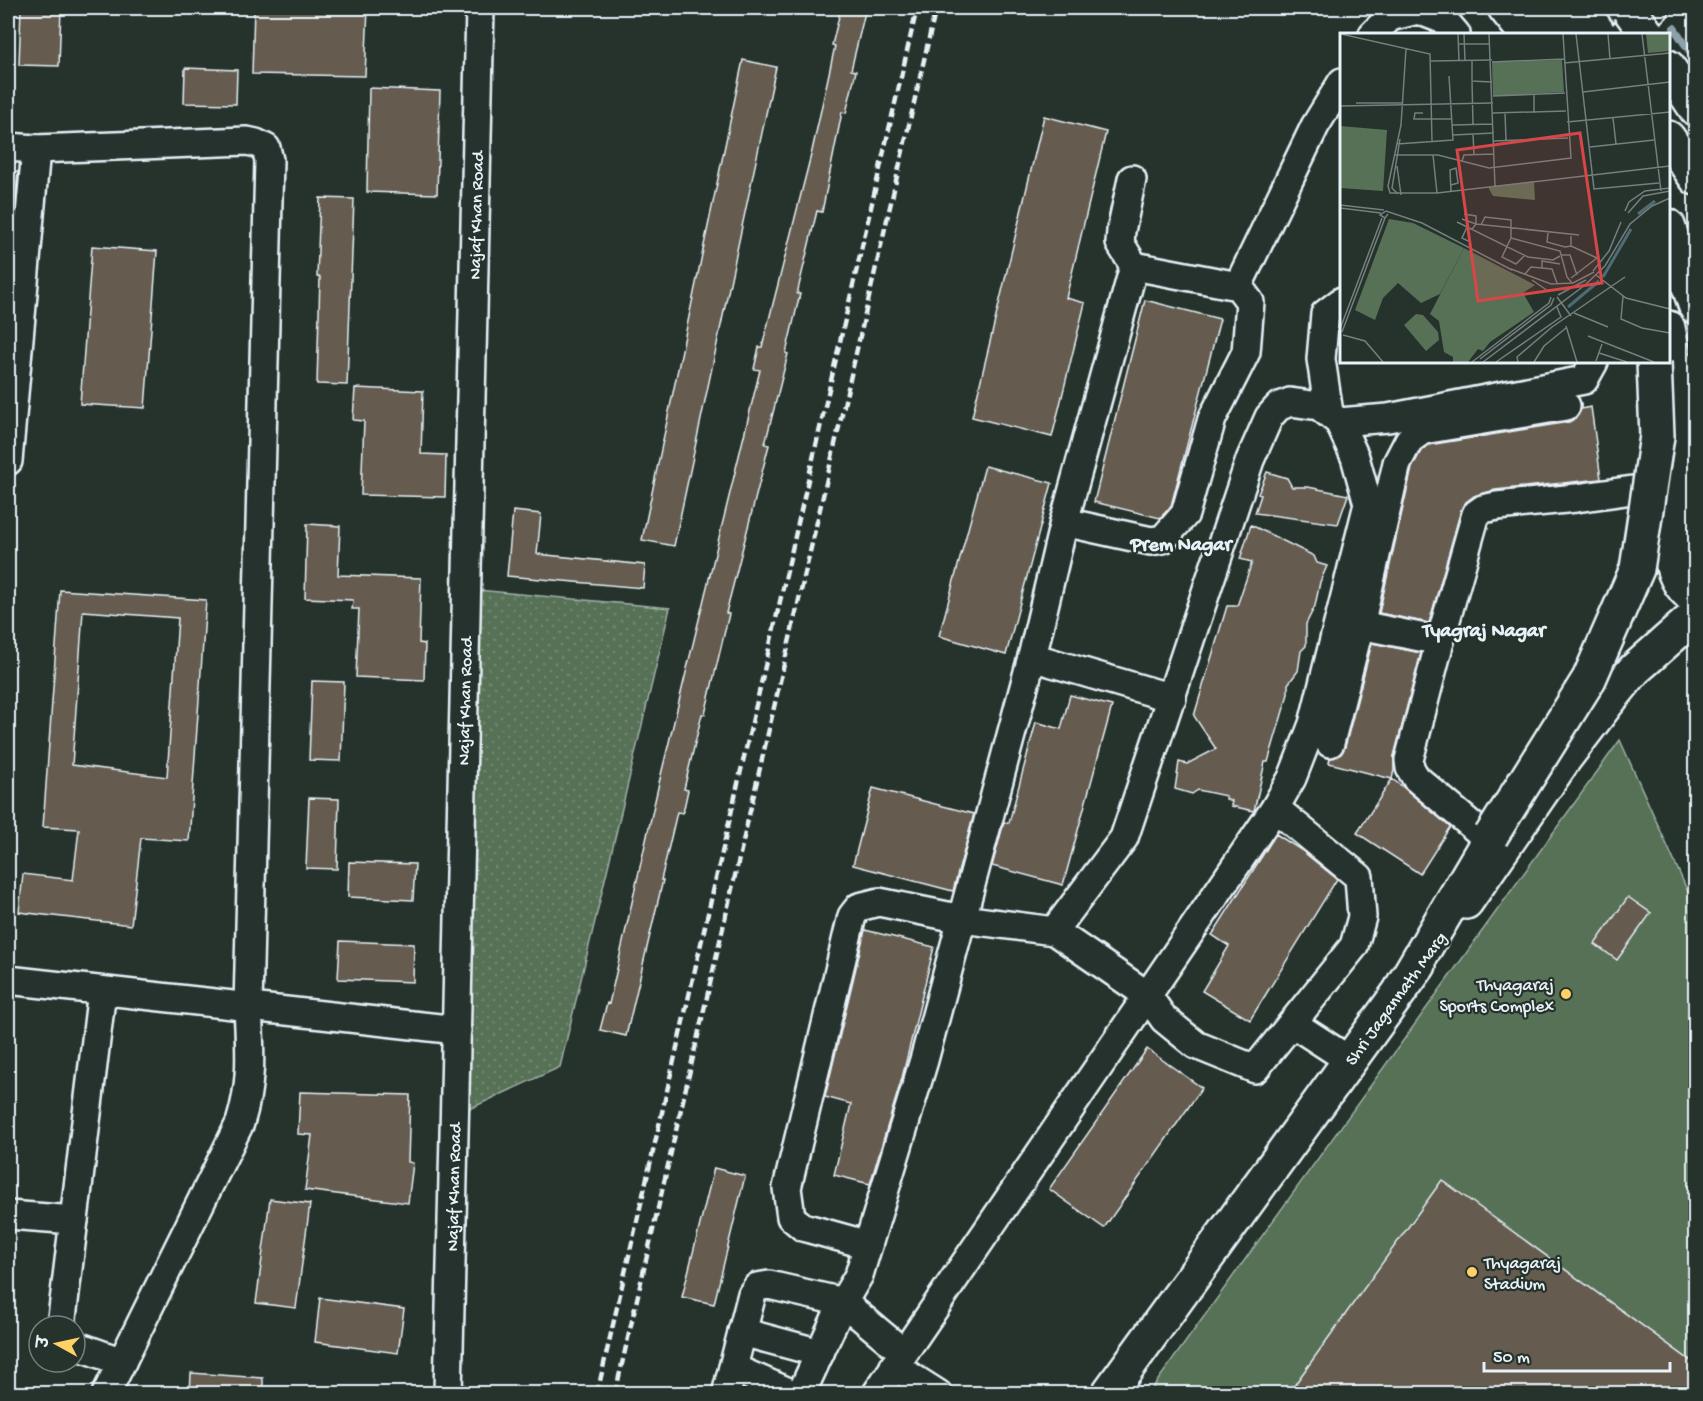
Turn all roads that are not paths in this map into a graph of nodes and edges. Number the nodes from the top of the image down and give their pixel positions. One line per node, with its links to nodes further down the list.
1 (480, 8): 54 (street, Najaf Khan Road)
2 (1505, 8): 10 (main road)
3 (1526, 8): 11 (main road)
4 (1547, 8): 12 (main road)
5 (1581, 8): 13 (main road)
6 (1628, 8): 15 (main road, bridge)
7 (1655, 8): 14 (street)
8 (1374, 33): 9 (street)
9 (1455, 33)
10 (1525, 33)
11 (1543, 33)
12 (1565, 33)
13 (1598, 33)
14 (1624, 33)
15 (1646, 33)
16 (1670, 70): 18 (main road)
17 (1340, 84): 26 (street)
18 (1695, 109)
19 (1670, 141): 22 (main road)
20 (8, 147): 21 (street)
21 (36, 149): 34 (street); 52 (street)
22 (1695, 178)
23 (1132, 179): 25 (street)
24 (1670, 232): 28 (main road)
25 (1134, 266): 26 (street); 36 (street)
26 (1238, 286): 36 (street)
27 (1340, 302): 33 (street)
28 (1695, 307)
29 (1670, 338): 35 (main road)
30 (1593, 363): 33 (street)
31 (1654, 363): 45 (main road, bridge)
32 (1566, 406): 39 (street)
33 (1334, 418): 42 (street); 44 (street)
34 (8, 460)
35 (1685, 502): 37 (main road); 40 (street)
36 (1064, 522): 41 (street)
37 (1695, 598)
38 (1695, 615): 49 (main road, Shri Jagannath Marg)
39 (1360, 625): 40 (street); 43 (street)
40 (1440, 641): 45 (street)
41 (1032, 657): 42 (street); 46 (street)
42 (1172, 698): 47 (street)
43 (1330, 743)
44 (1275, 808): 51 (street); 53 (street)
45 (1490, 838): 49 (main road)
46 (962, 919): 47 (street); 58 (street); 58 (street)
47 (1054, 931): 51 (street)
48 (8, 980): 50 (street)
49 (1402, 987): 55 (main road, Shri Jagannath Marg)
50 (102, 991): 52 (street); 57 (street)
51 (1147, 995): 53 (street); 64 (street)
52 (248, 1007): 54 (street); 65 (street)
53 (1292, 1023): 55 (street)
54 (457, 1030): 68 (street, Najaf Khan Road)
55 (1349, 1060): 73 (main road, Shri Jagannath Marg)
56 (8, 1215): 57 (street)
57 (74, 1220): 60 (street)
58 (868, 1245): 59 (street)
59 (843, 1302): 61 (street); 63 (street); 64 (street)
60 (62, 1314)
61 (742, 1332): 63 (street); 66 (street)
62 (87, 1349): 65 (street)
63 (820, 1353): 70 (street)
64 (899, 1359): 71 (street); 72 (street)
65 (122, 1362): 67 (street)
66 (729, 1381): 69 (street)
67 (106, 1394)
68 (448, 1394)
69 (793, 1394)
70 (801, 1394)
71 (876, 1394)
72 (938, 1394)
73 (1108, 1394)

